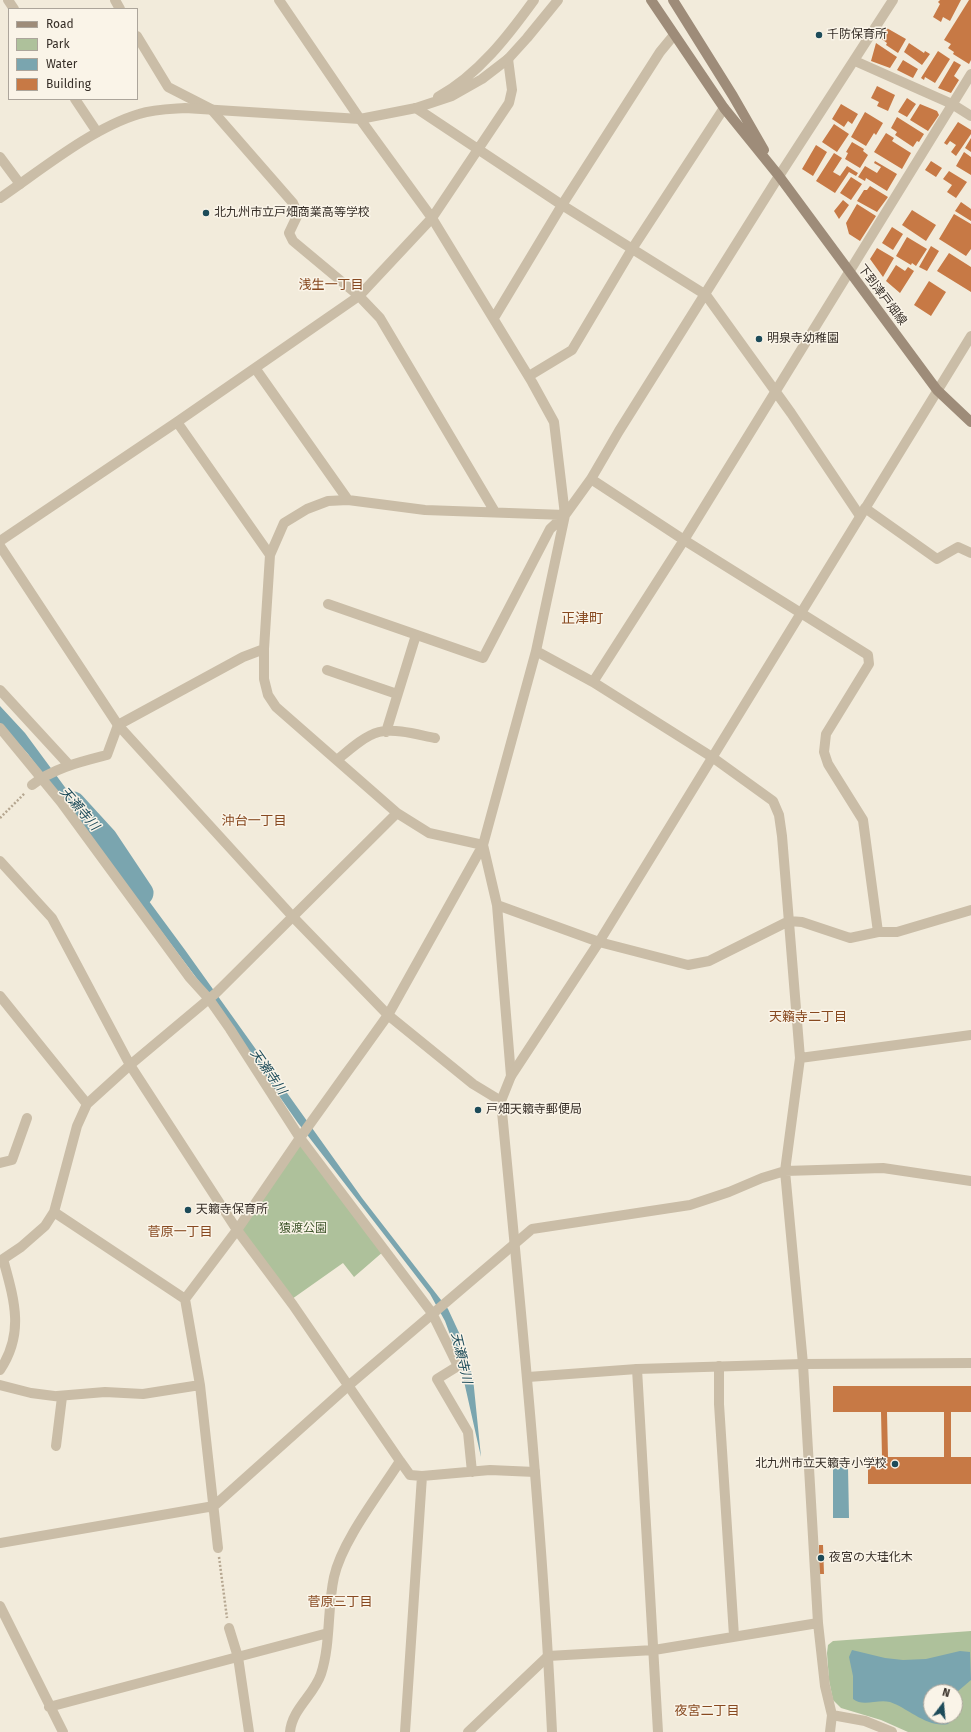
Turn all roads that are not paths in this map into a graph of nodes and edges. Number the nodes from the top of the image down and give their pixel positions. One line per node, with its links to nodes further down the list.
1 (279, 0): 18 (street)
2 (534, 0): 14 (street)
3 (558, 0): 9 (street)
4 (651, 0): 7 (main road, 下到津戸畑線)
5 (673, 0): 22 (main road, 下到津戸畑線)
6 (893, 0): 10 (street)
7 (674, 35): 15 (main road, 下到津戸畑線); 25 (street)
8 (138, 38): 16 (street)
9 (508, 59): 14 (street); 20 (street)
10 (855, 61): 13 (street); 22 (street)
11 (971, 74): 13 (street)
12 (75, 100): 19 (street)
13 (952, 104): 17 (street); 28 (street)
14 (416, 108): 18 (street); 20 (street)
15 (724, 108): 22 (main road, 下到津戸畑線); 27 (street)
16 (211, 109): 18 (street); 19 (street); 30 (street)
17 (971, 116)
18 (360, 119): 26 (street)
19 (97, 132): 23 (street)
20 (477, 150): 25 (street); 26 (street)
21 (0, 157): 23 (street)
22 (779, 176): 28 (main road, 下到津戸畑線); 29 (street)
23 (20, 184): 24 (street)
24 (0, 198)
25 (562, 205): 27 (street); 31 (street)
26 (432, 218): 30 (street); 31 (street)
27 (632, 249): 29 (street); 34 (street)
28 (849, 272): 35 (main road, 下到津戸畑線); 36 (street)
29 (706, 295): 36 (street); 39 (street)
30 (359, 296): 33 (street); 41 (street)
31 (494, 318): 34 (street)
32 (971, 336): 35 (street)
33 (254, 368): 37 (street); 40 (street)
34 (529, 376): 43 (street)
35 (937, 390): 38 (main road, 下到津戸畑線); 42 (street)
36 (775, 392): 42 (street); 44 (street)
37 (177, 422): 45 (street); 48 (street)
38 (971, 422)
39 (591, 479): 43 (street); 44 (street)
40 (348, 500): 41 (street); 48 (street)
41 (495, 512): 43 (street)
42 (862, 512): 47 (street); 50 (street)
43 (565, 515): 51 (street); 53 (street)
44 (684, 540): 50 (street); 55 (street)
45 (0, 541)
46 (0, 546): 58 (street)
47 (971, 553)
48 (270, 555): 52 (street)
49 (328, 604): 51 (street)
50 (801, 612): 62 (street); 74 (street)
51 (416, 635): 57 (street)
52 (264, 648): 58 (street); 63 (street)
53 (536, 651): 55 (street); 68 (street)
54 (327, 670): 57 (street)
55 (592, 682): 62 (street)
56 (0, 690): 64 (street)
57 (397, 694): 60 (street)
58 (118, 725): 64 (street); 72 (street)
59 (0, 728): 65 (street)
60 (386, 732): 61 (street); 63 (street)
61 (435, 738)
62 (712, 757): 73 (street); 75 (street)
63 (338, 760): 67 (street)
64 (69, 765): 65 (street)
65 (42, 777): 66 (street); 77 (street)
66 (32, 785)
67 (397, 813): 68 (street); 72 (street)
68 (483, 845): 70 (street); 78 (street)
69 (0, 861): 81 (street)
70 (496, 905): 75 (street); 82 (street)
71 (971, 910): 74 (street)
72 (293, 917): 77 (street); 78 (street)
73 (789, 921): 74 (street); 75 (street); 80 (street)
74 (878, 932)
75 (599, 942): 82 (street)
76 (0, 996): 84 (street)
77 (212, 996): 81 (street); 86 (street)
78 (388, 1015): 83 (street); 86 (street)
79 (971, 1035): 80 (street)
80 (800, 1058): 88 (street)
81 (130, 1065): 84 (street); 91 (street)
82 (511, 1076): 83 (street)
83 (501, 1101): 92 (street)
84 (87, 1104): 90 (street)
85 (27, 1118): 87 (street)
86 (301, 1136): 91 (street); 95 (street)
87 (0, 1163)
88 (785, 1170): 89 (street); 92 (street); 97 (street)
89 (971, 1181)
90 (54, 1212): 93 (street); 94 (street)
91 (237, 1230): 94 (street); 104 (street)
92 (515, 1244): 95 (street); 101 (street)
93 (2, 1260): 100 (street)
94 (185, 1298): 103 (street)
95 (434, 1312): 104 (street); 108 (street)
96 (971, 1363): 97 (street)
97 (804, 1364): 98 (street); 115 (street)
98 (719, 1366): 99 (street); 118 (street)
99 (637, 1369): 101 (street); 119 (street)
100 (0, 1370)
101 (528, 1376): 109 (street)
102 (0, 1385): 105 (street)
103 (200, 1385): 105 (street); 111 (street)
104 (348, 1386): 107 (street); 111 (street)
105 (57, 1396): 106 (street)
106 (56, 1446)
107 (400, 1461): 110 (street); 117 (street)
108 (472, 1472): 109 (street); 110 (street)
109 (535, 1472): 120 (street)
110 (422, 1476): 127 (street)
111 (214, 1506): 112 (street); 113 (street)
112 (0, 1543)
113 (218, 1548)
114 (0, 1606): 122 (street)
115 (818, 1623): 118 (street); 123 (street)
116 (229, 1628): 121 (street)
117 (328, 1632): 121 (street); 126 (street)
118 (734, 1636): 119 (street)
119 (654, 1650): 120 (street); 130 (street)
120 (548, 1656): 128 (street); 129 (street)
121 (238, 1657): 122 (street); 125 (street)
122 (49, 1707): 124 (street)
123 (832, 1714): 131 (street); 132 (street)
124 (63, 1732)
125 (249, 1732)
126 (290, 1732)
127 (405, 1732)
128 (468, 1732)
129 (552, 1732)
130 (658, 1732)
131 (830, 1732)
132 (892, 1732)

